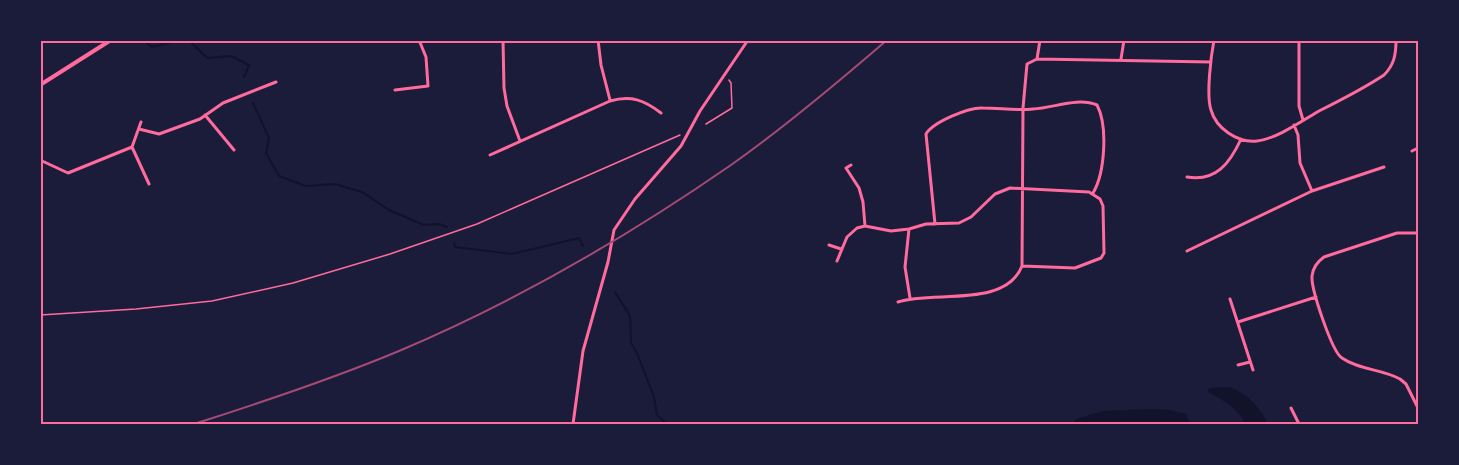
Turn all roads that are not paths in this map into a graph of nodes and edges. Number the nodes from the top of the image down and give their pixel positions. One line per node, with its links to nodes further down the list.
1 (111, 40): 15 (street)
2 (419, 40): 16 (street)
3 (503, 40): 26 (street)
4 (598, 40): 17 (street)
5 (748, 40): 59 (street)
6 (1040, 40): 11 (street)
7 (1124, 40): 12 (street)
8 (1214, 40): 13 (street)
9 (1299, 40): 21 (street)
10 (1396, 40): 21 (street)
11 (1037, 58): 12 (street); 18 (street)
12 (1121, 60): 13 (street)
13 (1211, 62): 25 (street)
14 (276, 82): 20 (street)
15 (40, 85)
16 (395, 90)
17 (610, 100): 19 (street); 26 (street)
18 (1023, 108): 37 (street); 39 (street); 40 (street)
19 (661, 113)
20 (205, 115): 24 (street); 29 (street)
21 (1303, 120): 23 (street)
22 (141, 122): 24 (street)
23 (1294, 125): 25 (street); 38 (street)
24 (139, 129): 27 (street)
25 (1241, 139): 35 (street)
26 (520, 141): 31 (street)
27 (132, 147): 32 (street); 36 (street)
28 (1419, 147): 30 (street)
29 (234, 150)
30 (1412, 151)
31 (490, 155)
32 (40, 160)
33 (851, 165): 41 (street)
34 (1384, 166): 38 (street)
35 (1187, 177)
36 (149, 184)
37 (1022, 187): 39 (street); 40 (street); 48 (street)
38 (1312, 191): 46 (street)
39 (1093, 193): 48 (street)
40 (935, 224): 42 (street)
41 (866, 226): 42 (street); 45 (street)
42 (909, 229): 50 (street)
43 (1419, 233): 49 (street)
44 (829, 245): 45 (street)
45 (841, 249): 47 (street)
46 (1187, 251)
47 (837, 261)
48 (1022, 266): 50 (street)
49 (1316, 297): 53 (street); 58 (street)
50 (910, 298): 52 (street)
51 (1230, 299): 53 (street)
52 (898, 302)
53 (1238, 322): 54 (street)
54 (1250, 362): 55 (street); 56 (street)
55 (1238, 365)
56 (1253, 370)
57 (1291, 408): 60 (street)
58 (1419, 408)
59 (573, 424)
60 (1299, 424)

